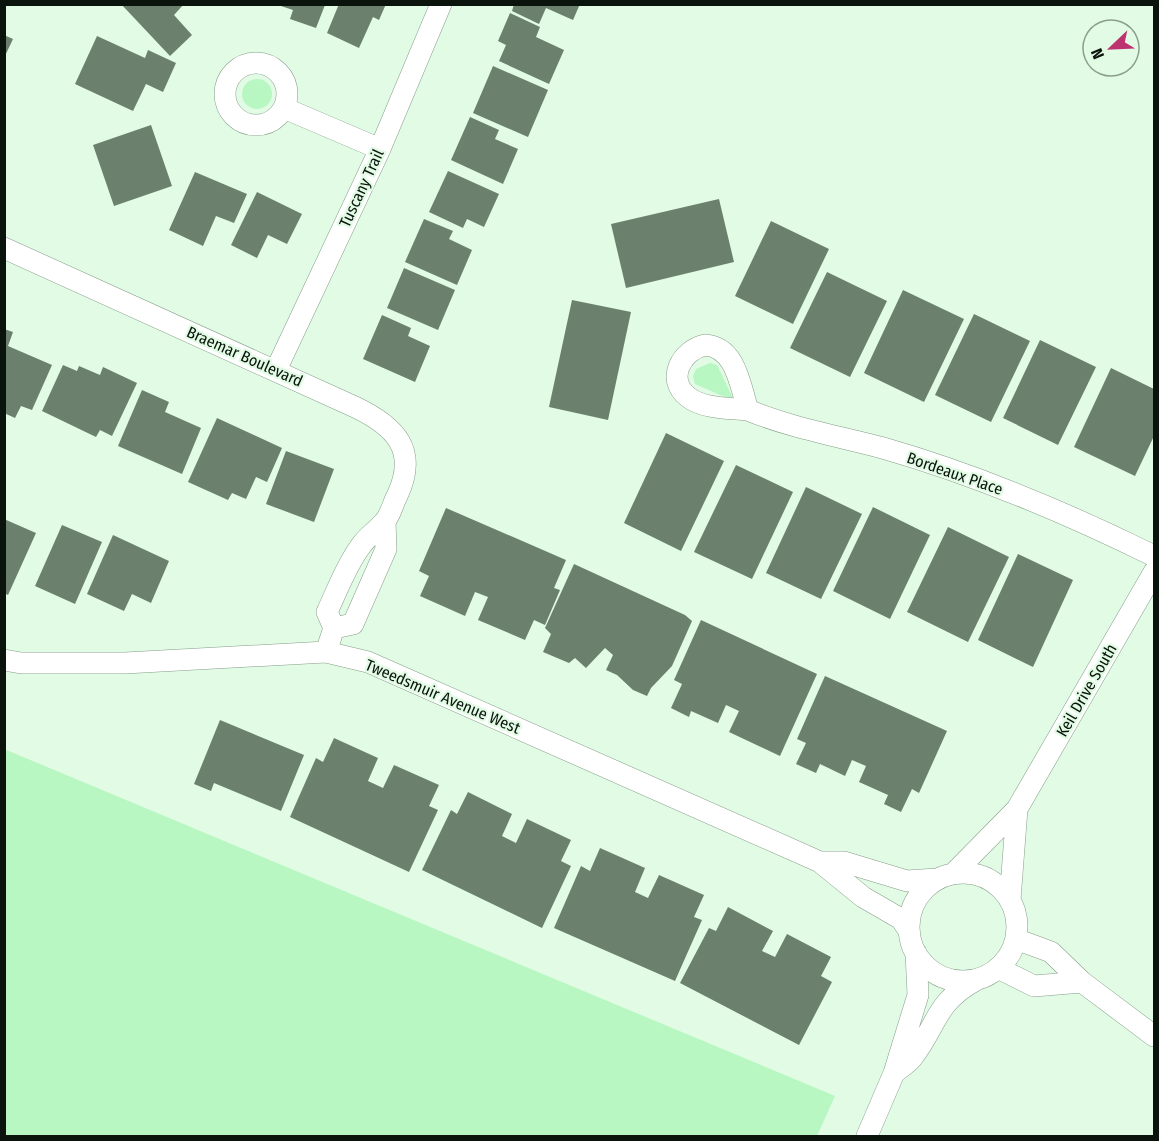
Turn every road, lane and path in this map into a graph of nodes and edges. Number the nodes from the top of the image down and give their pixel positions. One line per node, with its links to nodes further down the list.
1 (441, 4): 3 (street, Tuscany Trail)
2 (284, 108): 3 (street)
3 (380, 149): 5 (street, Tuscany Trail)
4 (4, 248): 5 (street, Braemar Boulevard)
5 (276, 370): 9 (street, Braemar Boulevard)
6 (747, 410): 7 (street, Bordeaux Place)
7 (1155, 556)
8 (1155, 572): 11 (street, Keil Drive South)
9 (326, 652): 10 (street, Tweedsmuir Avenue West); 12 (street, Tweedsmuir Avenue West)
10 (4, 660)
11 (1017, 809): 13 (street, Keil Drive South); 14 (street, Keil Drive South)
12 (820, 862): 13 (street, Tweedsmuir Avenue West); 15 (street, Tweedsmuir Avenue West)
13 (945, 877): 14 (street); 15 (street)
14 (1010, 900): 16 (street)
15 (909, 931): 17 (street)
16 (1016, 939): 18 (street); 20 (street)
17 (916, 953): 19 (street); 22 (street)
18 (998, 968): 19 (street); 20 (street)
19 (976, 980): 22 (street)
20 (1082, 982): 21 (street)
21 (1155, 1036)
22 (894, 1073): 23 (street)
23 (867, 1137)

